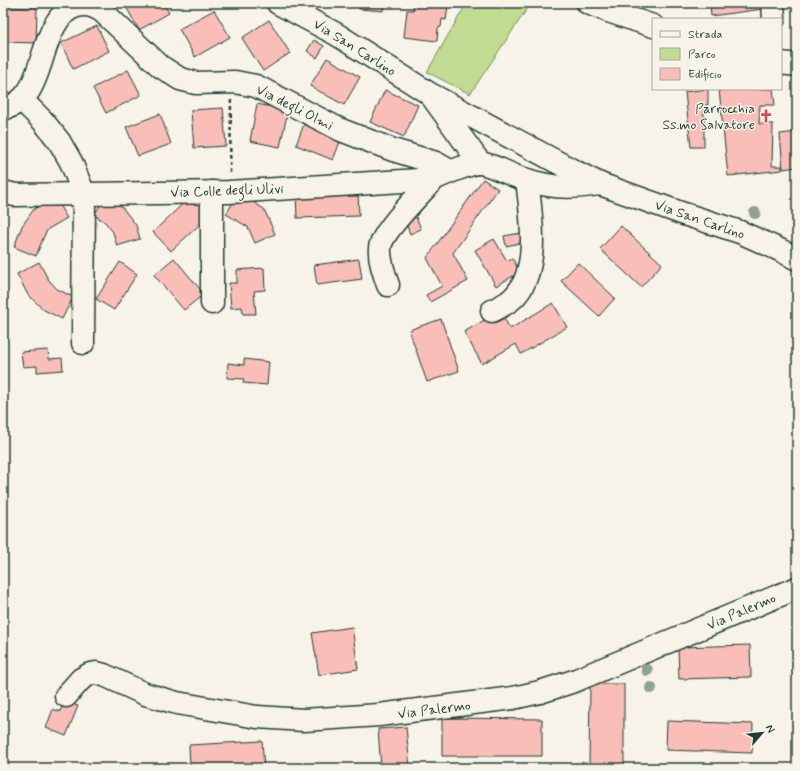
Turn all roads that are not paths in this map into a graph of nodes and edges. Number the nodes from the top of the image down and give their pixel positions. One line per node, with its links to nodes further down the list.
1 (278, 3): 8 (street, Via San Carlino)
2 (588, 3): 5 (street)
3 (773, 3): 4 (street)
4 (774, 18)
5 (652, 26)
6 (782, 63): 7 (street)
7 (797, 65)
8 (430, 94): 10 (street, Via San Carlino); 13 (street, Via San Carlino)
9 (12, 104): 11 (street, Via degli Olmi); 16 (street)
10 (480, 163): 11 (street); 12 (street, Via San Carlino)
11 (442, 175): 15 (street, Via Colle degli Ulivi); 18 (street)
12 (527, 180): 13 (street, Via San Carlino); 20 (street)
13 (600, 184): 17 (street, Via San Carlino)
14 (3, 192): 16 (street, Via Colle degli Ulivi)
15 (221, 192): 16 (street, Via Colle degli Ulivi); 19 (street)
16 (84, 194): 21 (street)
17 (797, 259)
18 (388, 285)
19 (212, 303)
20 (492, 311)
21 (83, 343)
22 (797, 588): 23 (street, Via Palermo)
23 (66, 696)

